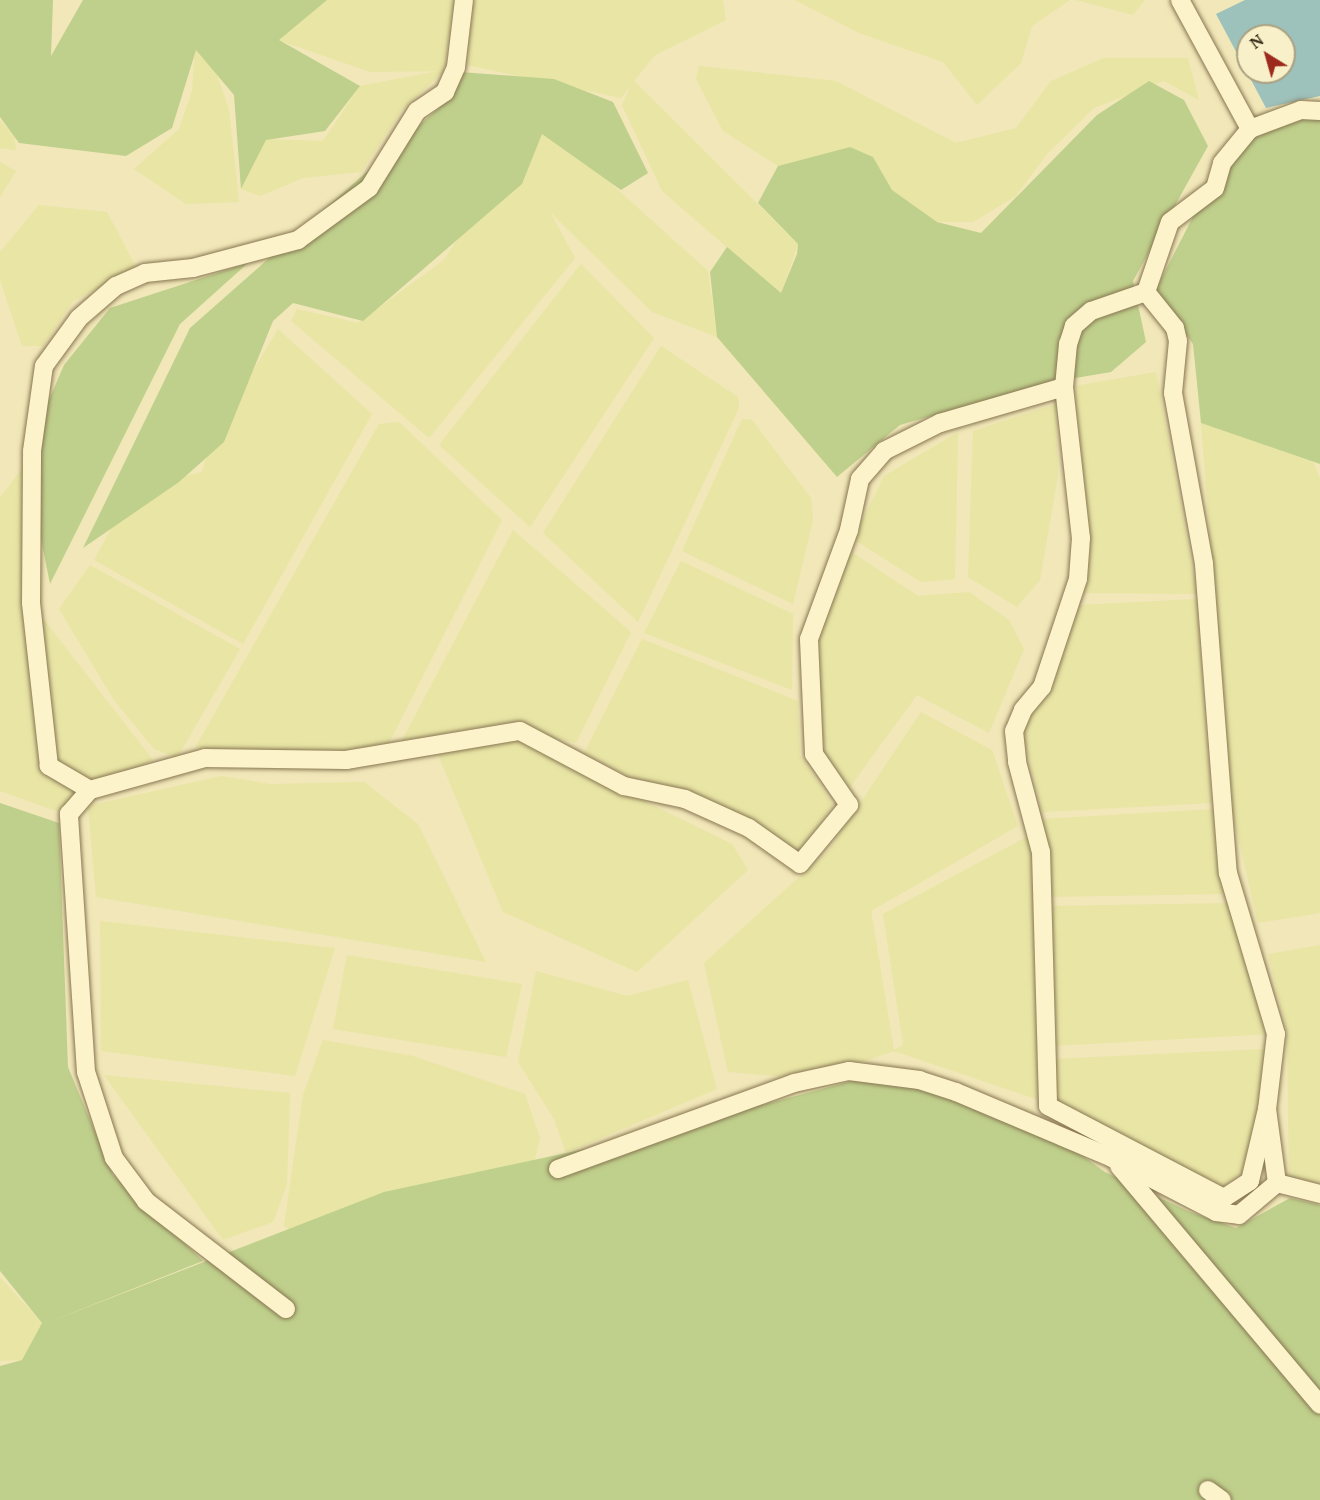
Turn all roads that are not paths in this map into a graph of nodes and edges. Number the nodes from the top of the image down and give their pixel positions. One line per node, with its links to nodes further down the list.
1 (464, 0): 7 (street)
2 (1180, 0): 4 (street)
3 (1320, 111): 4 (street)
4 (1247, 123): 5 (street)
5 (1146, 292): 6 (street); 8 (street)
6 (1064, 387): 7 (street); 8 (street)
7 (90, 790): 13 (street)
8 (1267, 1109): 11 (street)
9 (1112, 1158): 10 (street); 11 (street); 14 (street)
10 (558, 1169)
11 (1277, 1183): 12 (street)
12 (1320, 1194)
13 (286, 1309)
14 (1320, 1405)

